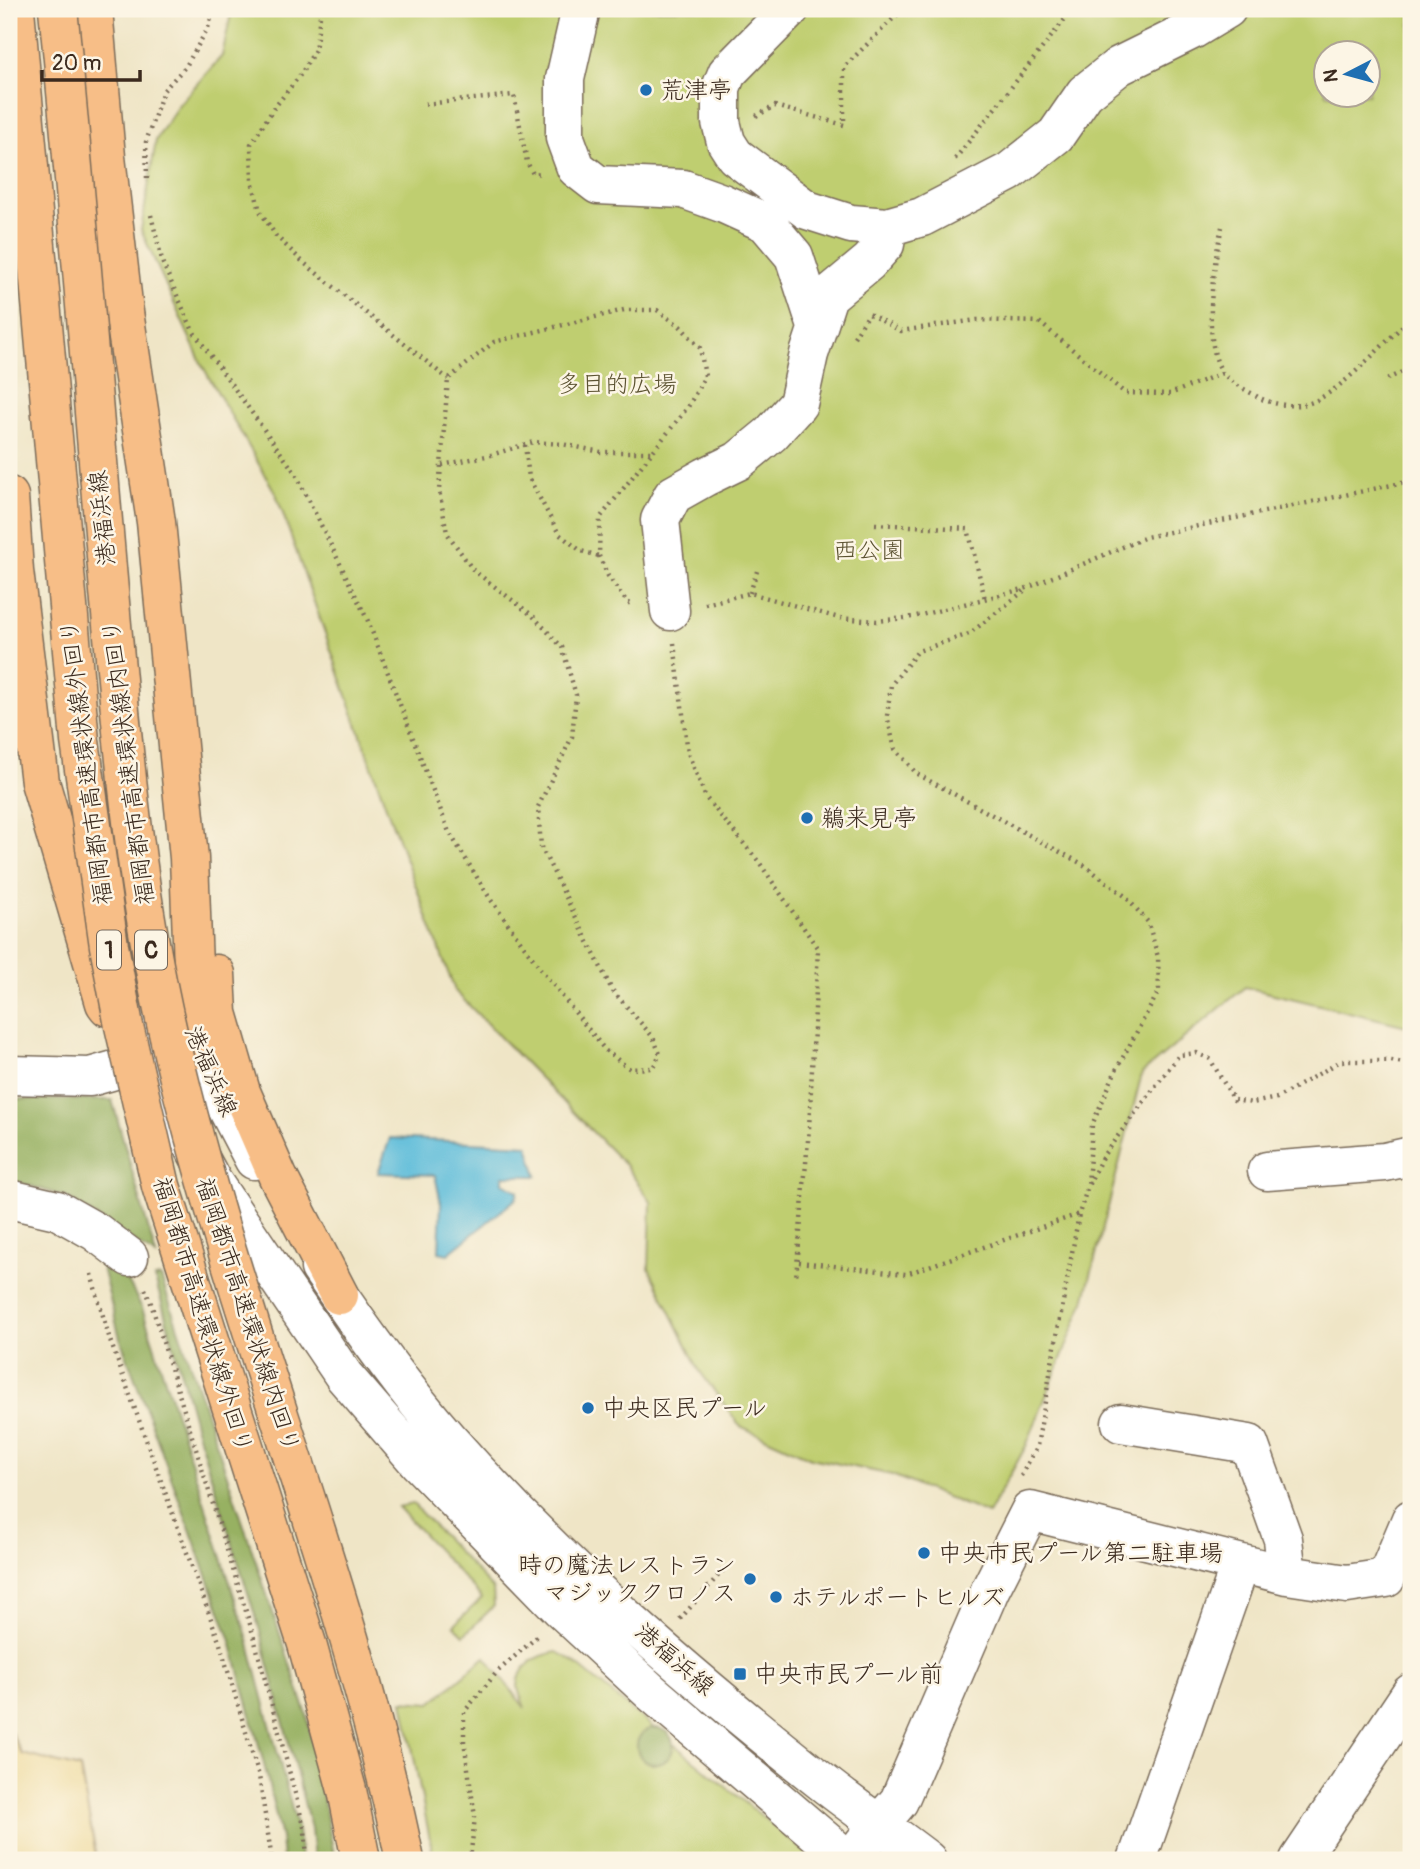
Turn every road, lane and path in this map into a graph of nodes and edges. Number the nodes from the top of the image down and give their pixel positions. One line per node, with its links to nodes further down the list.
1 (15, 9): 68 (highway, 福岡都市高速環状線外回り / 1, bridge)
2 (23, 9): 42 (street, 港福浜線)
3 (58, 9): 41 (street, 港福浜線); 69 (highway, 福岡都市高速環状線内回り / C, bridge)
4 (93, 9): 40 (highway)
5 (214, 9): 18 (path)
6 (321, 9): 26 (path)
7 (581, 9): 17 (street)
8 (790, 9): 14 (street)
9 (885, 9): 13 (path)
10 (903, 9): 13 (path)
11 (1073, 9): 16 (path)
12 (1227, 9): 20 (street)
13 (893, 18): 14 (path)
14 (720, 93): 20 (street)
15 (425, 104): 17 (path)
16 (952, 162)
17 (576, 168): 22 (street)
18 (147, 188)
19 (150, 212): 30 (path)
20 (887, 227): 22 (street)
21 (1222, 227): 25 (path)
22 (822, 311): 25 (path); 39 (street)
23 (1411, 318): 25 (path)
24 (1411, 368): 27 (path)
25 (1222, 373)
26 (448, 379): 29 (path); 30 (path)
27 (1387, 379)
28 (525, 445): 29 (path); 30 (path); 34 (path)
29 (651, 452): 34 (path)
30 (442, 465)
31 (1411, 481): 36 (path)
32 (9, 496): 42 (highway)
33 (875, 524): 38 (path)
34 (599, 556): 39 (path)
35 (758, 568): 37 (path)
36 (1027, 588): 38 (path); 47 (path)
37 (750, 593): 38 (path); 39 (path)
38 (985, 599)
39 (670, 611): 52 (path)
40 (167, 634): 41 (highway); 54 (highway)
41 (196, 1049): 42 (street); 54 (street, 港福浜線)
42 (147, 1059): 44 (street); 71 (street, 港福浜線)
43 (1411, 1065): 47 (path)
44 (9, 1074)
45 (1411, 1156): 46 (street)
46 (1266, 1171)
47 (1088, 1186): 49 (path)
48 (9, 1199): 50 (street)
49 (1079, 1214): 52 (path); 56 (path)
50 (96, 1232): 51 (street); 66 (path)
51 (129, 1256): 67 (path)
52 (799, 1262): 53 (path)
53 (796, 1277)
54 (339, 1295): 65 (street, 港福浜線)
55 (1121, 1423): 60 (street)
56 (1037, 1446)
57 (1411, 1519): 61 (street)
58 (1240, 1565): 60 (street); 65 (street); 73 (street)
59 (725, 1568): 62 (path)
60 (1287, 1575): 61 (street)
61 (1399, 1586)
62 (677, 1623)
63 (543, 1631): 70 (path)
64 (1411, 1693): 74 (street)
65 (881, 1825): 71 (street); 72 (street, 港福浜線)
66 (272, 1860)
67 (307, 1860)
68 (361, 1860)
69 (405, 1860)
70 (470, 1860)
71 (847, 1860)
72 (926, 1860)
73 (1138, 1860)
74 (1299, 1860)

